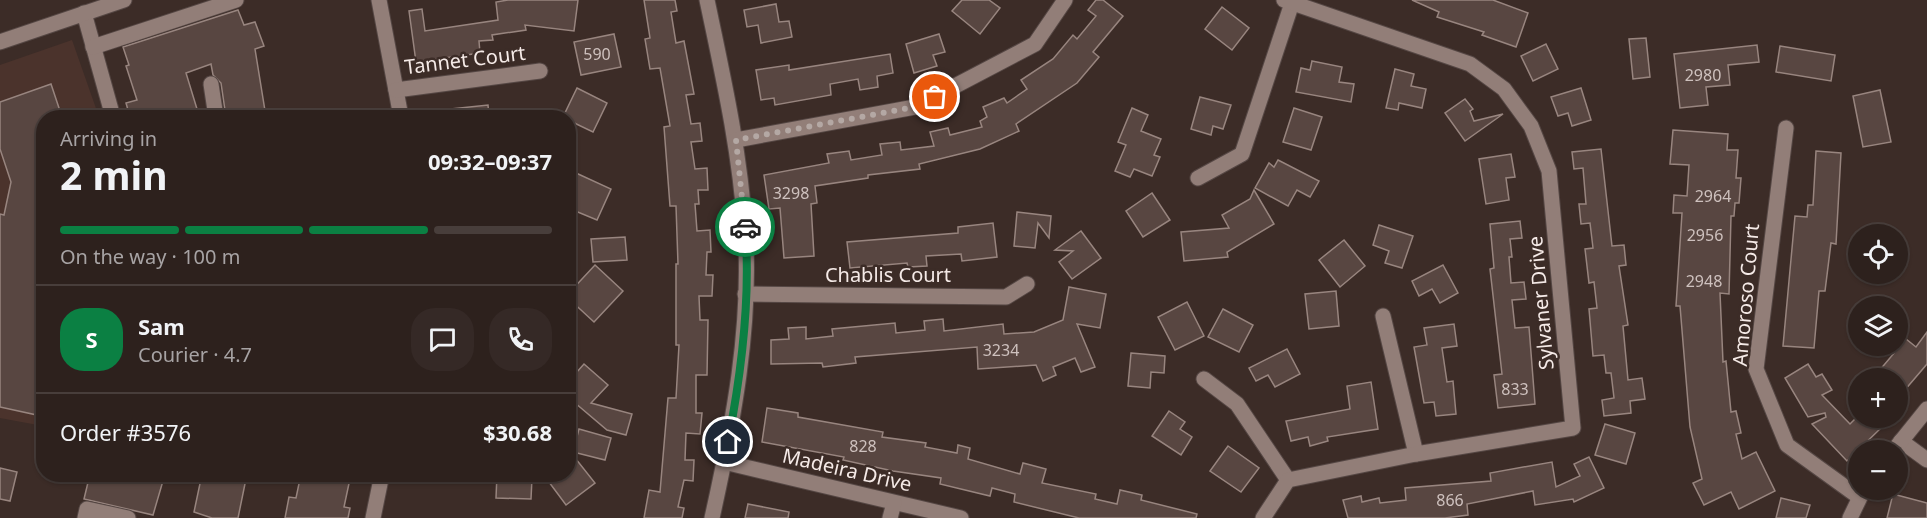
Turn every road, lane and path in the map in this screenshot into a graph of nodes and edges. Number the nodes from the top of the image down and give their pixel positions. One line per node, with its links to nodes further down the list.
1 (124, 0): 7 (street)
2 (237, 0): 9 (street)
3 (379, 0): 12 (street)
4 (707, 0): 17 (street)
5 (1065, 0): 17 (street)
6 (1288, 2): 18 (street); 26 (street, Sylvaner Drive)
7 (84, 13): 8 (street); 9 (street)
8 (0, 42)
9 (93, 47): 13 (street)
10 (540, 71): 12 (street, Tannet Court)
11 (211, 84): 14 (street)
12 (396, 90): 15 (street)
13 (111, 110)
14 (215, 110)
15 (400, 110)
16 (1786, 128): 31 (street, Amoroso Court)
17 (736, 140): 20 (street)
18 (1198, 178)
19 (1027, 284): 20 (street, Chablis Court)
20 (745, 294): 28 (street)
21 (1383, 316): 26 (street)
22 (1204, 379): 29 (street)
23 (1927, 409): 24 (street)
24 (1901, 440)
25 (1908, 450): 27 (street)
26 (1416, 454): 29 (street, Sylvaner Drive)
27 (1927, 460)
28 (724, 462): 33 (street, Madeira Drive); 37 (street)
29 (1288, 480): 39 (street)
30 (380, 482): 36 (street)
31 (1848, 484)
32 (1859, 500): 40 (street)
33 (892, 510): 38 (street, Madeira Drive)
34 (85, 518): 35 (street)
35 (128, 518)
36 (373, 518)
37 (712, 518)
38 (961, 518)
39 (1263, 518)
40 (1850, 518)

